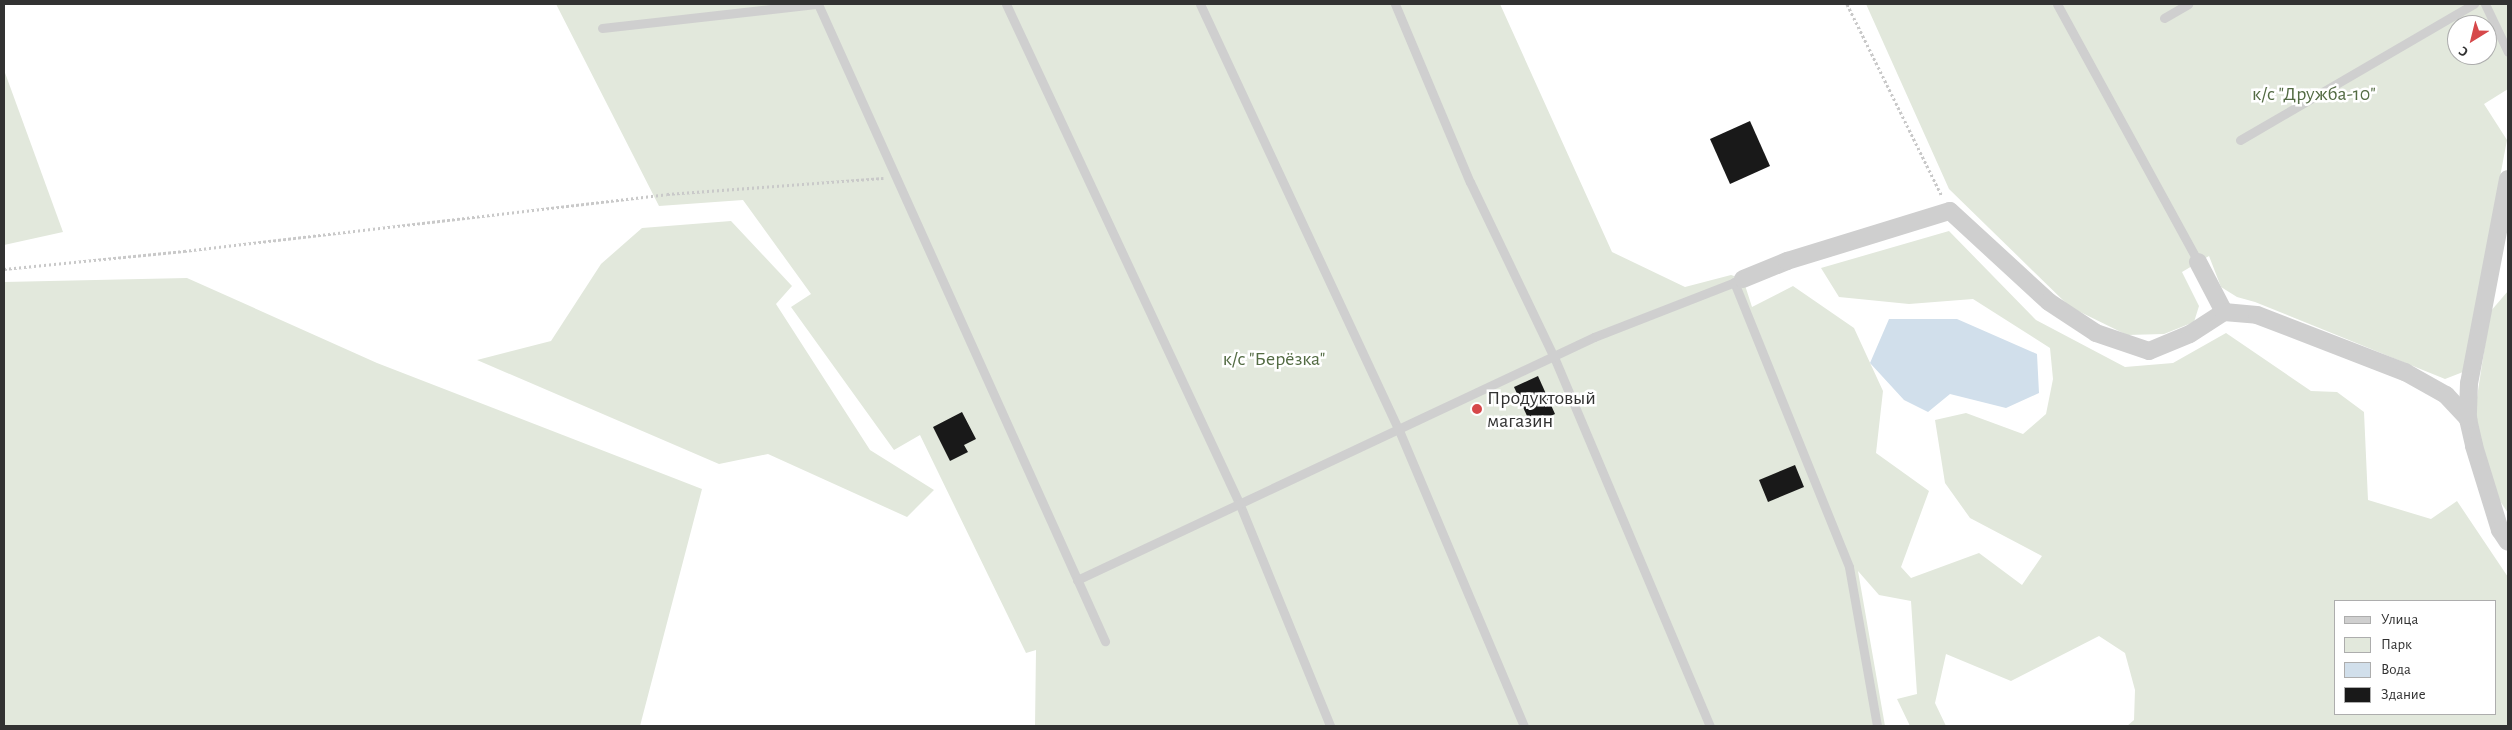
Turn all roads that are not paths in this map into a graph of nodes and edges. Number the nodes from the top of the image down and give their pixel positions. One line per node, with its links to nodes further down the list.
1 (817, 4): 10 (lane); 22 (lane)
2 (1006, 4): 20 (lane)
3 (1200, 4): 19 (lane)
4 (1395, 4): 17 (lane)
5 (2057, 4): 14 (lane)
6 (2188, 4): 9 (lane)
7 (2474, 4): 12 (lane)
8 (2485, 4): 11 (lane)
9 (2164, 18)
10 (602, 28)
11 (2508, 52)
12 (2240, 140)
13 (2508, 179): 18 (street)
14 (2198, 262): 16 (street)
15 (1739, 281): 16 (street); 17 (lane); 27 (lane)
16 (2224, 312): 18 (street)
17 (1554, 357): 19 (lane); 26 (lane)
18 (2468, 419): 21 (street)
19 (1398, 428): 20 (lane); 25 (lane)
20 (1240, 505): 22 (lane); 24 (lane)
21 (2508, 542)
22 (1076, 580): 23 (lane)
23 (1105, 641)
24 (1330, 726)
25 (1524, 726)
26 (1710, 726)
27 (1877, 726)

